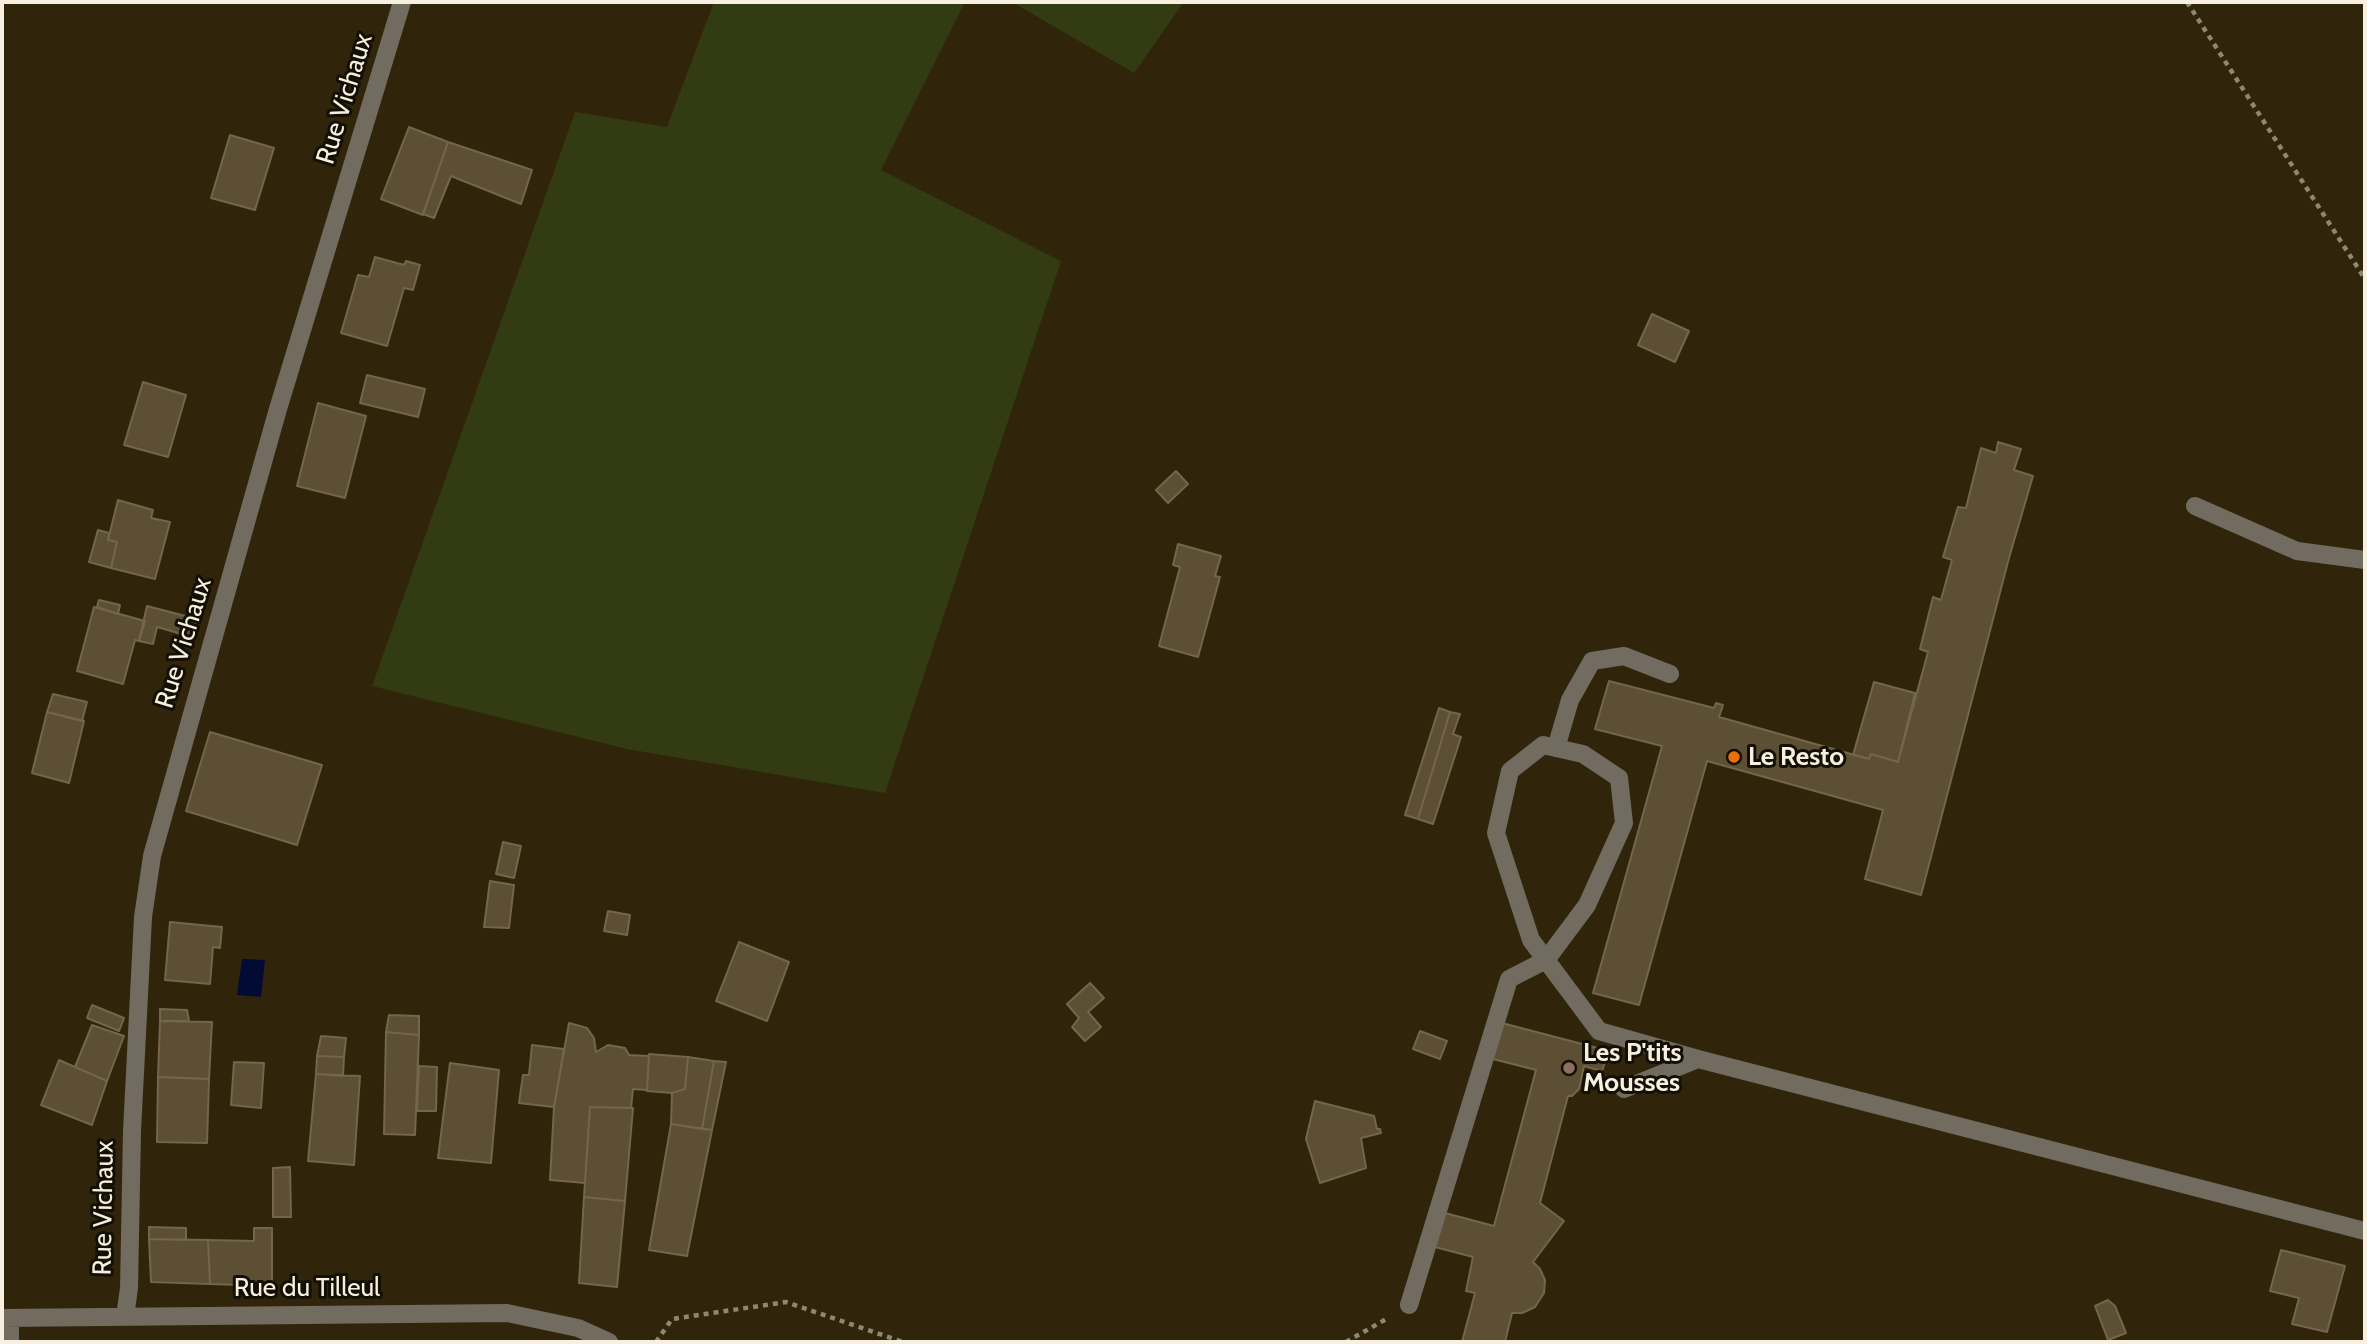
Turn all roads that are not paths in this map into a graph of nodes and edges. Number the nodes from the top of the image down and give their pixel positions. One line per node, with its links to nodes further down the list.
1 (402, 2): 11 (street, Rue Vichaux)
2 (2195, 506): 3 (street)
3 (2365, 560)
4 (1670, 674): 5 (street)
5 (1556, 748): 6 (street); 6 (street)
6 (1546, 960): 7 (street); 10 (street)
7 (1698, 1059): 8 (street); 9 (street)
8 (1624, 1089)
9 (2365, 1231)
10 (1409, 1305)
11 (125, 1317): 12 (street, Rue du Tilleul); 14 (street, Rue du Tilleul)
12 (6, 1318): 13 (street)
13 (10, 1342)
14 (609, 1342)

